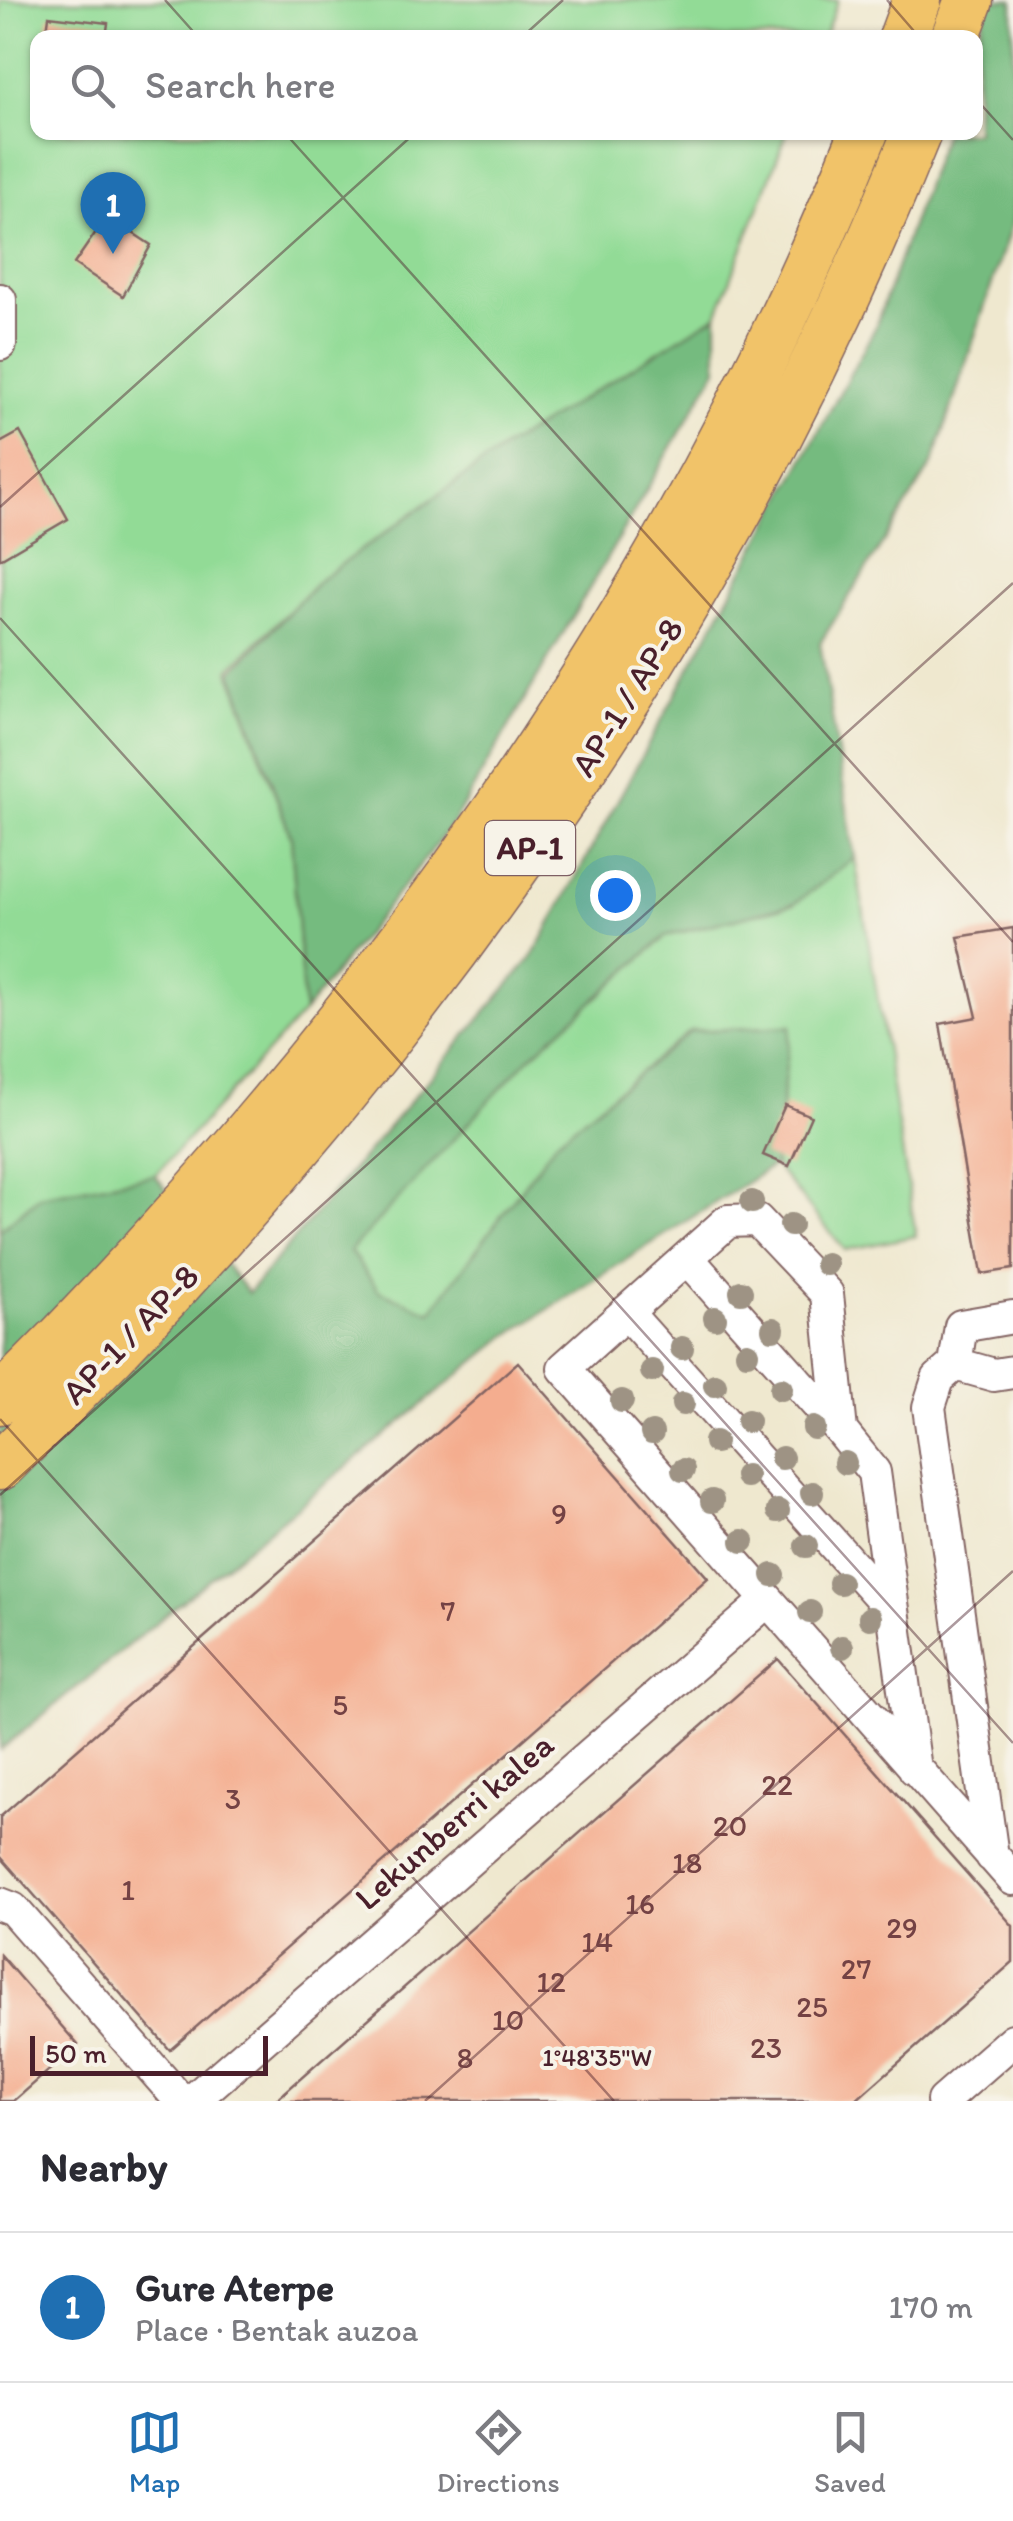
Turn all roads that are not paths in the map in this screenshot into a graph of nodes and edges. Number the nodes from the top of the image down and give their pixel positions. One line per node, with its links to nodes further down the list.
1 (917, 0): 3 (highway)
2 (968, 0): 4 (highway)
3 (905, 30)
4 (958, 30)
5 (861, 140): 14 (highway, AP-1 / AP-8 / AP-1)
6 (914, 140): 16 (highway, AP-1 / AP-8 / AP-1)
7 (0, 300): 8 (street)
8 (0, 344)
9 (687, 1258): 10 (street); 15 (street); 15 (street)
10 (626, 1312): 17 (street); 18 (street)
11 (1013, 1317): 12 (street)
12 (955, 1364): 13 (street); 20 (street)
13 (1013, 1372)
14 (0, 1400)
15 (840, 1431): 18 (street)
16 (0, 1466)
17 (768, 1601): 19 (street); 24 (street, Lekunberri kalea)
18 (893, 1610): 19 (street)
19 (915, 1769): 20 (street)
20 (1003, 1867)
21 (0, 1904): 23 (street)
22 (1013, 2040): 25 (street)
23 (180, 2101)
24 (192, 2101)
25 (943, 2101)

